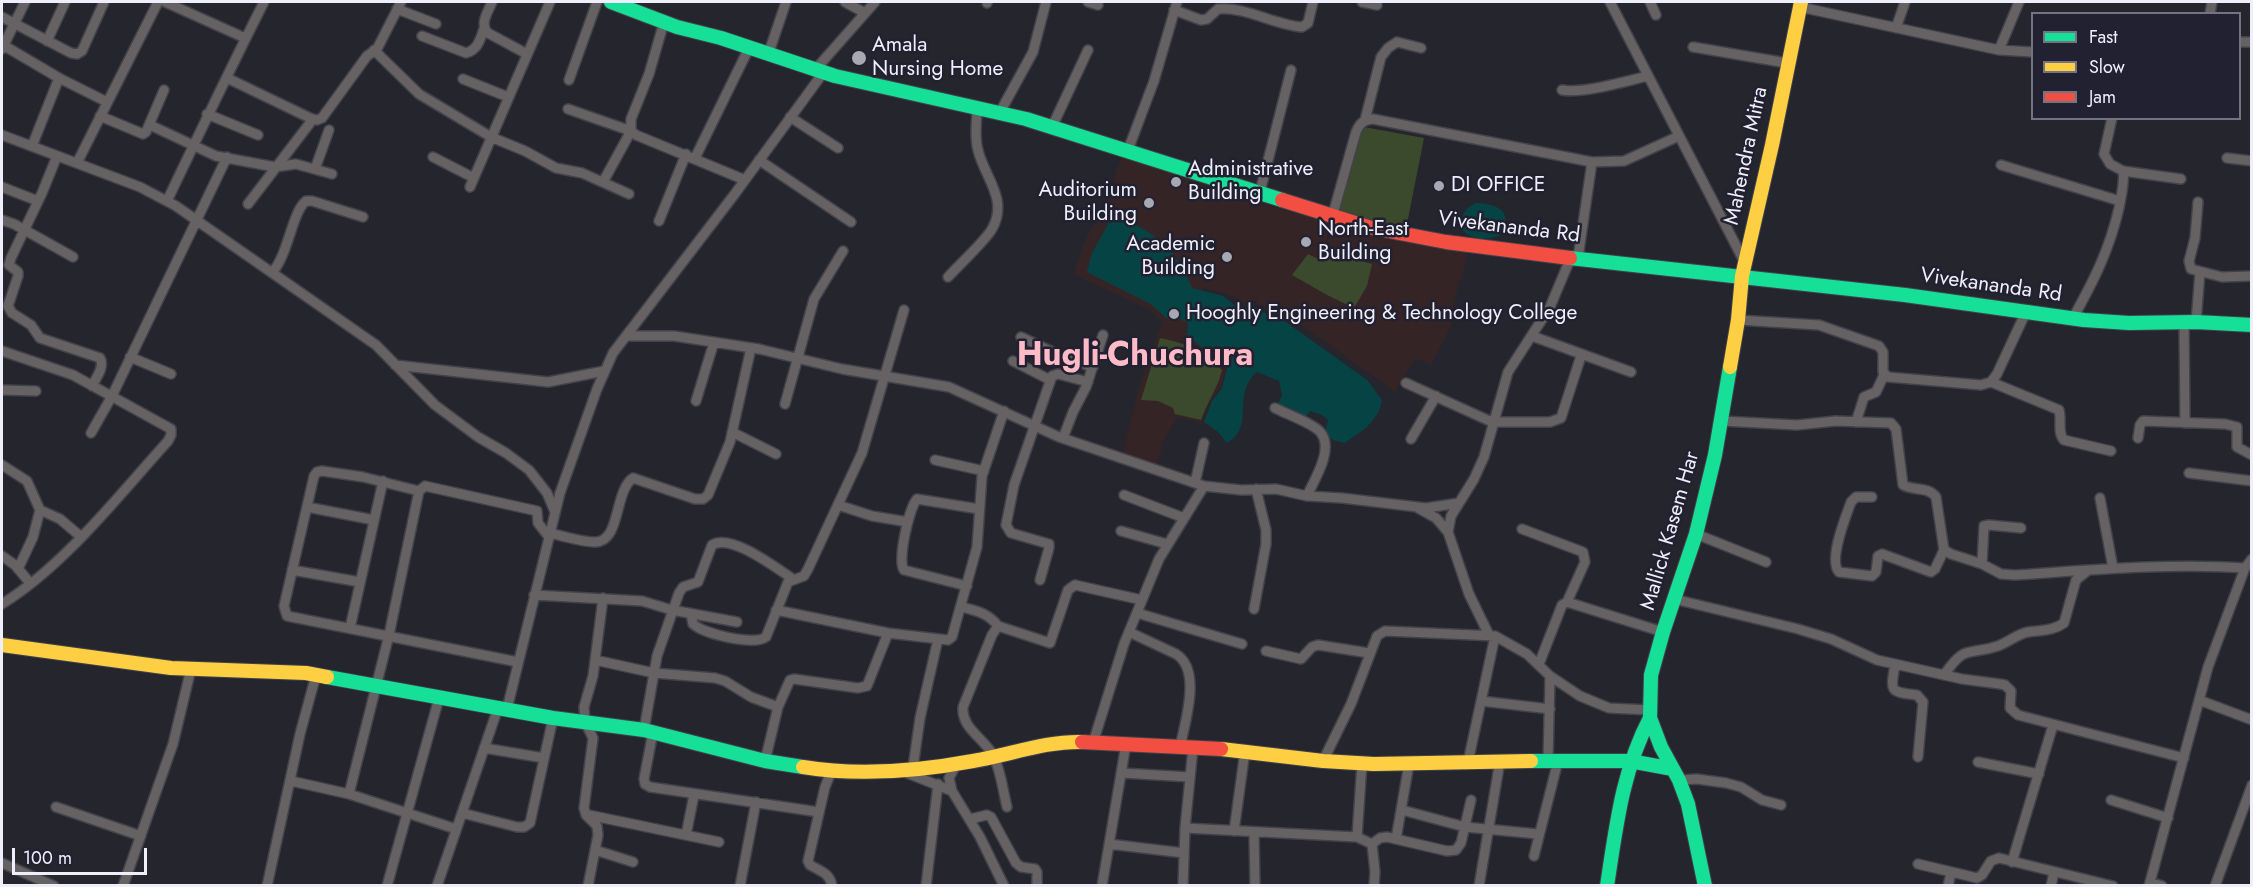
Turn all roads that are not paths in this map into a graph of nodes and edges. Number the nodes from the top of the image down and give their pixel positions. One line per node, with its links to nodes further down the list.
1 (25, 2): 31 (street)
2 (65, 2): 37 (street)
3 (104, 2): 37 (street)
4 (158, 2): 59 (street)
5 (165, 2): 36 (street)
6 (264, 2): 36 (street)
7 (492, 2): 34 (street)
8 (550, 2): 46 (street)
9 (597, 2): 55 (street)
10 (611, 2): 30 (street, Vivekananda Rd)
11 (786, 2): 47 (street)
12 (845, 2): 27 (street)
13 (875, 2): 27 (street)
14 (1046, 2): 63 (street)
15 (1088, 2): 24 (street)
16 (1313, 2): 26 (street)
17 (1362, 2): 25 (street)
18 (1610, 2): 51 (street)
19 (1650, 2): 28 (street)
20 (1905, 2): 33 (street)
21 (2019, 2): 44 (street)
22 (1800, 4): 33 (street); 48 (street, Mahendra Mitra)
23 (399, 5): 32 (street); 42 (street)
24 (1098, 5)
25 (1377, 5)
26 (1175, 6): 80 (street)
27 (865, 13): 50 (street)
28 (1656, 15)
29 (2, 17): 31 (street)
30 (664, 22): 40 (street, Vivekananda Rd); 72 (street)
31 (14, 23): 37 (street); 38 (street)
32 (436, 24)
33 (1896, 28): 44 (street)
34 (484, 29): 35 (street); 46 (street)
35 (422, 36)
36 (246, 38): 53 (street)
37 (47, 41)
38 (2, 47): 52 (street)
39 (1693, 47): 48 (street)
40 (749, 48): 47 (street, Vivekananda Rd); 82 (street)
41 (1421, 48): 67 (street)
42 (374, 50): 66 (street); 76 (street)
43 (1088, 50): 70 (street)
44 (1999, 50): 45 (street)
45 (2031, 52)
46 (527, 54): 58 (street)
47 (768, 55): 50 (street, Vivekananda Rd)
48 (1787, 63): 116 (street, Mahendra Mitra)
49 (1291, 70): 99 (street)
50 (819, 72): 60 (street, Vivekananda Rd); 65 (street)
51 (1648, 76): 57 (street); 75 (street)
52 (59, 78): 59 (street); 77 (street)
53 (227, 78): 62 (street); 66 (street)
54 (463, 79): 58 (street)
55 (569, 80)
56 (164, 90): 69 (street)
57 (1562, 90)
58 (508, 97): 76 (street)
59 (107, 102): 64 (street)
60 (977, 108): 63 (street, Vivekananda Rd); 120 (street)
61 (568, 109): 72 (street)
62 (207, 114): 74 (street); 78 (street)
63 (999, 114): 70 (street, Vivekananda Rd)
64 (100, 116): 69 (street); 89 (street)
65 (790, 117): 79 (street); 86 (street)
66 (313, 119): 91 (street)
67 (1365, 120): 88 (street); 106 (street)
68 (2112, 120): 93 (street)
69 (150, 125): 78 (street)
70 (1052, 127): 80 (street, Vivekananda Rd)
71 (329, 130): 92 (street)
72 (631, 131): 82 (street); 97 (street)
73 (2, 135): 77 (street)
74 (258, 135)
75 (1679, 136): 88 (street); 116 (street)
76 (491, 137): 83 (street); 97 (street)
77 (32, 146): 81 (street)
78 (193, 146): 84 (street); 102 (street)
79 (838, 148)
80 (1128, 150): 99 (street, Vivekananda Rd)
81 (57, 156): 89 (street); 101 (street)
82 (691, 156): 96 (street); 110 (street)
83 (433, 157)
84 (226, 158): 91 (street); 109 (street)
85 (2227, 158): 87 (street)
86 (759, 160): 96 (street); 111 (street)
87 (2252, 161)
88 (1592, 162): 115 (street)
89 (77, 164): 102 (street)
90 (2001, 165): 103 (street)
91 (275, 167): 92 (street); 105 (street)
92 (315, 169): 94 (street)
93 (2123, 171): 95 (street); 103 (street)
94 (332, 174)
95 (2181, 179)
96 (745, 180): 128 (street)
97 (603, 182): 100 (street)
98 (2, 187): 101 (street)
99 (1260, 192): 106 (street, Vivekananda Rd)
100 (629, 194)
101 (38, 201): 112 (street)
102 (167, 201): 109 (street)
103 (2120, 201): 123 (street)
104 (2198, 202): 117 (street)
105 (248, 204)
106 (1333, 214): 115 (street, Vivekananda Rd)
107 (363, 217): 118 (street)
108 (2, 220): 112 (street)
109 (196, 220): 118 (street); 135 (street)
110 (658, 221)
111 (851, 222)
112 (23, 229): 114 (street); 149 (street)
113 (843, 251): 136 (street)
114 (73, 256)
115 (1575, 258): 116 (street, Vivekananda Rd); 129 (street)
116 (1744, 270): 122 (street, Vivekananda Rd); 124 (street, Mahendra Mitra)
117 (2200, 272): 119 (street); 125 (street)
118 (272, 273): 138 (street)
119 (2252, 276)
120 (948, 277)
121 (904, 310): 144 (street)
122 (2026, 312): 123 (street, Vivekananda Rd); 148 (street)
123 (2073, 318): 125 (street, Vivekananda Rd)
124 (1738, 320): 143 (street); 158 (street, Mallick Kasem Har)
125 (2190, 322): 126 (street, Vivekananda Rd); 161 (street)
126 (2252, 325)
127 (1103, 335): 139 (street)
128 (626, 336): 131 (street); 140 (street)
129 (1532, 336): 134 (street); 159 (street)
130 (1021, 337): 139 (street)
131 (714, 342): 132 (street); 154 (street)
132 (751, 348): 136 (street); 163 (street)
133 (2, 351): 149 (street)
134 (1581, 356): 141 (street); 159 (street)
135 (130, 357): 142 (street); 152 (street)
136 (797, 357): 144 (street); 155 (street)
137 (1013, 361): 145 (street)
138 (395, 364): 140 (street); 191 (street)
139 (1093, 368): 146 (street)
140 (604, 371): 191 (street)
141 (1631, 372)
142 (171, 374)
143 (1884, 375): 148 (street); 160 (street)
144 (886, 376): 157 (street); 186 (street)
145 (1050, 380): 146 (street); 162 (street)
146 (1088, 382): 165 (street)
147 (1406, 382): 153 (street)
148 (1991, 382): 169 (street)
149 (92, 386): 152 (street)
150 (2, 390): 151 (street)
151 (36, 391)
152 (112, 396): 164 (street); 201 (street)
153 (1436, 396): 159 (street); 167 (street)
154 (696, 401)
155 (785, 404)
156 (1275, 408): 182 (street)
157 (1004, 411): 162 (street); 174 (street)
158 (1722, 421): 160 (street); 199 (street, Mallick Kasem Har)
159 (1492, 422): 185 (street)
160 (1856, 422): 203 (street)
161 (2185, 423): 166 (street); 171 (street)
162 (1033, 426): 165 (street); 214 (street)
163 (732, 432): 170 (street); 200 (street)
164 (91, 433)
165 (1063, 438): 178 (street)
166 (2138, 438)
167 (1411, 439)
168 (1204, 443): 178 (street)
169 (2111, 451)
170 (776, 454)
171 (2252, 455)
172 (935, 460): 174 (street)
173 (2, 465): 190 (street)
174 (984, 471): 189 (street)
175 (2189, 473): 177 (street)
176 (382, 481): 180 (street); 188 (street); 193 (street)
177 (2252, 481)
178 (1199, 484): 179 (street); 192 (street)
179 (1256, 489): 182 (street); 225 (street)
180 (419, 491): 200 (street); 236 (street)
181 (1124, 495): 192 (street)
182 (1307, 496): 187 (street)
183 (1872, 497): 203 (street)
184 (2100, 498): 208 (street)
185 (1459, 503): 187 (street); 198 (street)
186 (838, 505): 194 (street); 213 (street)
187 (1413, 506): 198 (street)
188 (307, 507): 193 (street); 211 (street)
189 (979, 509): 194 (street); 217 (street)
190 (40, 510): 201 (street); 210 (street)
191 (555, 512): 200 (street)
192 (1184, 518): 202 (street)
193 (374, 520): 215 (street)
194 (908, 522): 217 (street)
195 (1522, 528): 223 (street)
196 (2021, 528): 207 (street)
197 (1122, 531): 202 (street)
198 (1448, 532): 237 (street)
199 (1696, 534): 206 (street); 221 (street, Mallick Kasem Har)
200 (549, 535): 218 (street)
201 (80, 536): 216 (street)
202 (1167, 544): 222 (street)
203 (1944, 550): 207 (street)
204 (2, 556): 210 (street)
205 (2252, 559): 209 (street)
206 (1766, 562)
207 (1982, 564): 212 (street)
208 (2113, 568): 209 (street); 212 (street)
209 (2245, 568): 254 (street)
210 (18, 569): 216 (street)
211 (292, 570): 215 (street); 232 (street)
212 (2088, 570): 250 (street)
213 (793, 579): 226 (street); 227 (street)
214 (1040, 580)
215 (360, 582): 232 (street)
216 (30, 583): 220 (street)
217 (967, 586): 224 (street)
218 (534, 595): 219 (street); 244 (street)
219 (603, 598): 226 (street); 243 (street)
220 (4, 599)
221 (1674, 599): 234 (street, Mallick Kasem Har); 246 (street)
222 (1142, 600): 228 (street); 231 (street)
223 (1567, 602): 234 (street); 245 (street)
224 (962, 608): 231 (street); 238 (street)
225 (1254, 609)
226 (672, 610): 229 (street); 248 (street)
227 (777, 610): 229 (street); 235 (street)
228 (1137, 613): 233 (street); 239 (street)
229 (691, 614): 230 (street)
230 (737, 622)
231 (998, 626): 270 (street)
232 (350, 628): 236 (street)
233 (1129, 632): 265 (street); 268 (street)
234 (1663, 632): 259 (street, Mallick Kasem Har)
235 (888, 633): 238 (street); 256 (street)
236 (389, 635): 244 (street); 252 (street)
237 (1492, 636): 242 (street); 245 (street); 255 (street)
238 (938, 639): 284 (street)
239 (1242, 644)
240 (2, 645): 247 (street)
241 (1266, 651): 242 (street)
242 (1369, 653): 275 (street)
243 (595, 660): 248 (street); 262 (street)
244 (518, 662): 257 (street)
245 (1539, 664): 251 (street)
246 (1895, 665): 250 (street); 271 (street)
247 (191, 669): 249 (street); 317 (street)
248 (654, 673): 256 (street); 264 (street)
249 (316, 675): 252 (street); 290 (street)
250 (1944, 675): 263 (street)
251 (1550, 676): 258 (street); 259 (street)
252 (377, 686): 253 (street); 294 (street)
253 (439, 698): 257 (street); 304 (street)
254 (2199, 700): 261 (street); 273 (street)
255 (1481, 701): 258 (street); 279 (street)
256 (778, 707): 274 (street)
257 (502, 709): 260 (street); 267 (street)
258 (1550, 709): 277 (street)
259 (1650, 714): 278 (street); 288 (street)
260 (552, 718): 262 (street); 272 (street)
261 (2252, 720)
262 (585, 722): 264 (street); 306 (street)
263 (2053, 724): 273 (street); 287 (street)
264 (648, 731): 274 (street); 295 (street)
265 (1092, 742): 266 (street); 270 (street)
266 (1126, 744): 268 (street); 286 (street)
267 (484, 748): 272 (street); 305 (street)
268 (1186, 748): 269 (street); 289 (street)
269 (1245, 752): 275 (street); 313 (street)
270 (994, 756): 281 (street); 301 (street)
271 (1918, 757)
272 (544, 758): 305 (street)
273 (2184, 758): 307 (street)
274 (765, 761): 285 (street)
275 (1323, 761): 282 (street)
276 (1500, 761): 277 (street); 279 (street); 312 (street)
277 (1553, 761): 278 (street); 315 (street)
278 (1630, 761): 288 (street); 349 (street)
279 (1468, 762): 283 (street)
280 (1978, 762): 287 (street)
281 (957, 763): 284 (street); 293 (street)
282 (1362, 763): 283 (street); 318 (street)
283 (1409, 764): 302 (street)
284 (907, 768): 285 (street); 291 (street)
285 (831, 772): 303 (street)
286 (1122, 773): 289 (street); 321 (street)
287 (2039, 774): 327 (street)
288 (1676, 775): 299 (street); 350 (street)
289 (1190, 777): 310 (street)
290 (291, 781): 294 (street); 335 (street)
291 (938, 784): 293 (street); 341 (street)
292 (2252, 785): 355 (street)
293 (952, 791): 308 (street)
294 (349, 794): 304 (street)
295 (694, 795): 298 (street); 316 (street)
296 (1471, 800): 309 (street)
297 (2111, 801): 307 (street)
298 (756, 802): 303 (street); 339 (street)
299 (1781, 805)
300 (56, 807): 317 (street)
301 (1007, 807)
302 (1402, 810): 309 (street); 319 (street)
303 (819, 812): 340 (street)
304 (406, 813): 311 (street); 336 (street)
305 (462, 813): 311 (street)
306 (586, 815): 316 (street); 323 (street)
307 (2168, 818): 332 (street)
308 (970, 819): 342 (street); 343 (street)
309 (1465, 826): 312 (street); 319 (street)
310 (1185, 828): 313 (street); 324 (street)
311 (456, 829): 337 (street)
312 (1489, 829): 315 (street); 348 (street)
313 (1234, 831): 314 (street)
314 (1254, 833): 318 (street); 346 (street)
315 (1538, 834): 325 (street)
316 (686, 835): 320 (street)
317 (141, 836): 334 (street)
318 (1357, 837): 322 (street)
319 (1396, 839): 322 (street)
320 (719, 842)
321 (1109, 844): 324 (street); 344 (street)
322 (1372, 844): 347 (street)
323 (595, 850): 326 (street); 338 (street)
324 (1184, 853): 345 (street)
325 (1534, 856)
326 (633, 862)
327 (2012, 862): 330 (street); 331 (street)
328 (2, 863): 333 (street)
329 (1918, 864): 331 (street)
330 (2054, 872): 352 (street); 353 (street)
331 (1951, 873): 351 (street)
332 (2150, 884): 354 (street)
333 (54, 885)
334 (123, 885)
335 (267, 885)
336 (387, 885)
337 (438, 885)
338 (588, 885)
339 (740, 885)
340 (832, 885)
341 (926, 885)
342 (1004, 885)
343 (1036, 885)
344 (1102, 885)
345 (1183, 885)
346 (1255, 885)
347 (1374, 885)
348 (1479, 885)
349 (1607, 885)
350 (1705, 885)
351 (1948, 885)
352 (2051, 885)
353 (2113, 885)
354 (2162, 885)
355 (2215, 885)

